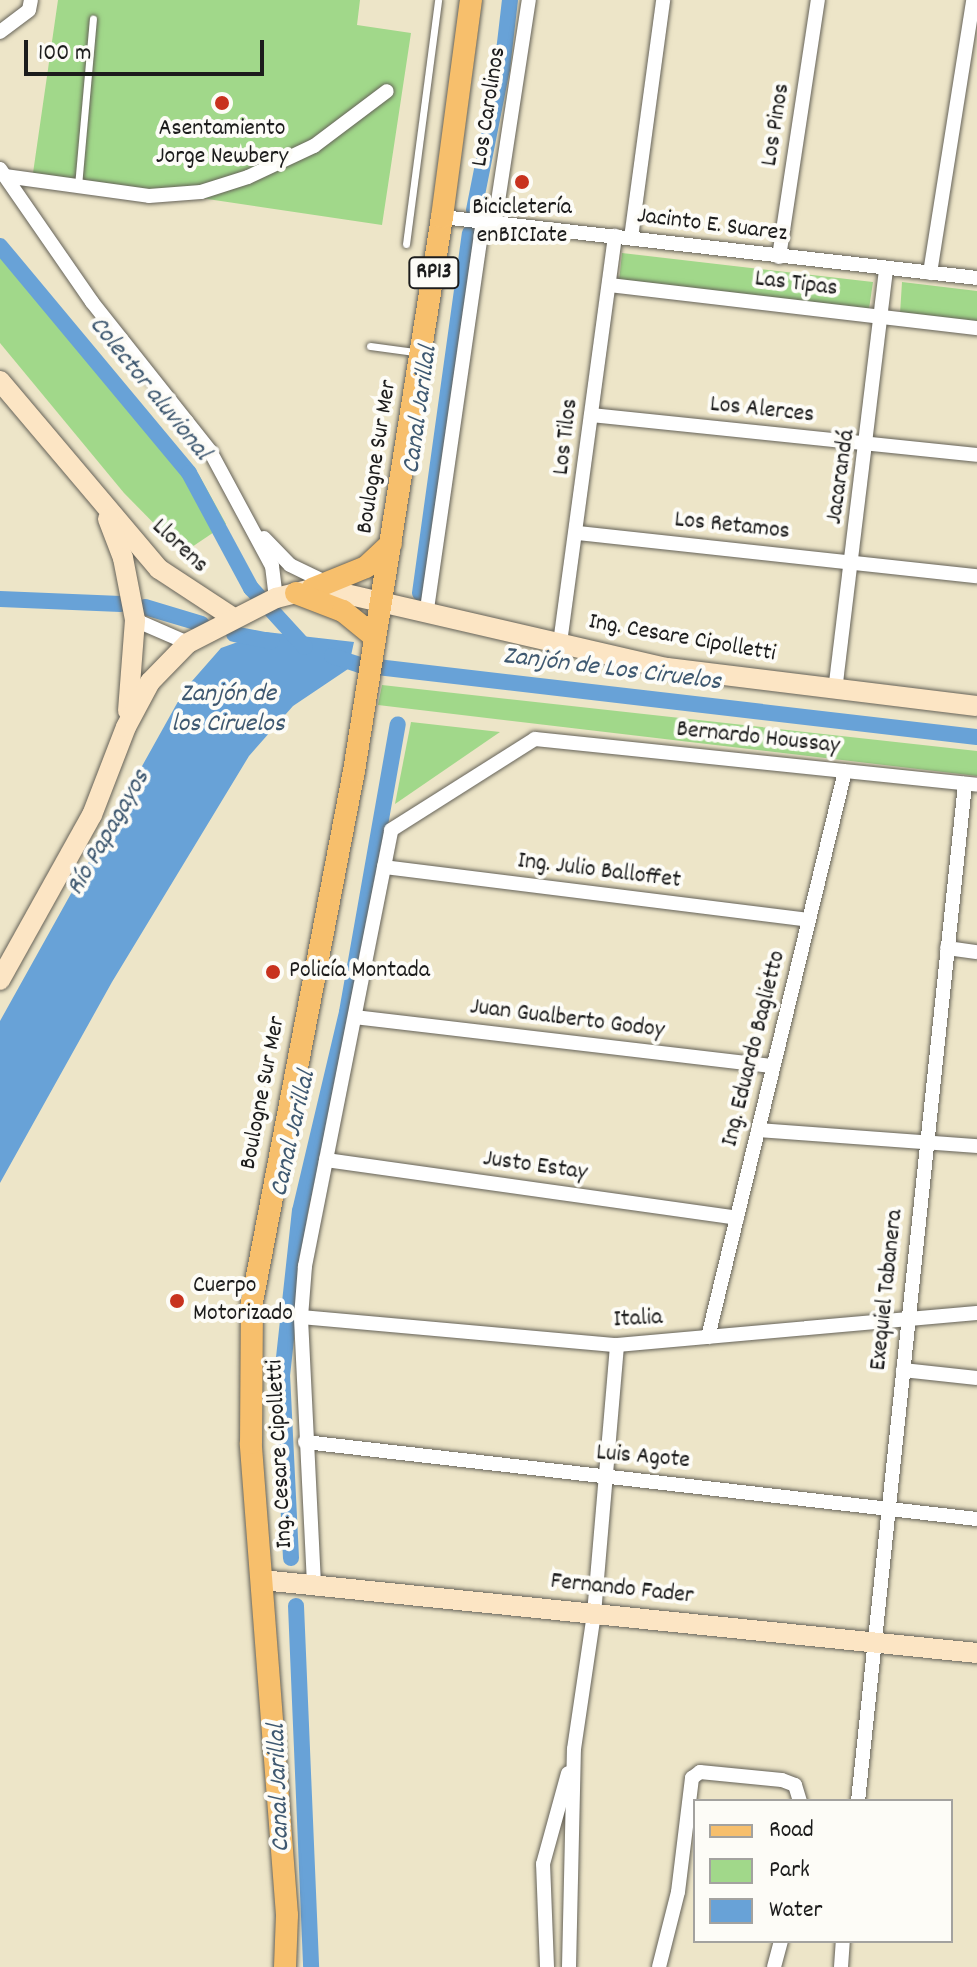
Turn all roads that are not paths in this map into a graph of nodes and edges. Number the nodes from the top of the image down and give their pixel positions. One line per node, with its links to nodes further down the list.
1 (31, 0): 9 (street)
2 (438, 0): 17 (lane)
3 (471, 0): 13 (main road, Boulogne Sur Mer / RP13)
4 (529, 0): 14 (street, Los Carolinos)
5 (663, 0): 16 (street)
6 (818, 0): 18 (street, Los Pinos)
7 (973, 0): 20 (street)
8 (93, 19): 12 (lane)
9 (0, 32)
10 (387, 91): 12 (street)
11 (3, 172): 12 (street); 32 (street)
12 (78, 186)
13 (442, 217): 14 (street, Jacinto E. Suarez); 26 (main road, Boulogne Sur Mer / RP13)
14 (489, 221): 15 (street, Jacinto E. Suarez); 39 (street, Los Carolinos)
15 (615, 236): 16 (street, Jacinto E. Suarez); 22 (street, Los Tilos)
16 (631, 238): 18 (street, Jacinto E. Suarez)
17 (406, 244)
18 (779, 257): 19 (street, Jacinto E. Suarez)
19 (886, 269): 20 (street, Jacinto E. Suarez); 23 (street, Jacarandá)
20 (930, 273): 21 (street, Jacinto E. Suarez)
21 (977, 278)
22 (610, 285): 23 (street, Las Tipas); 28 (street, Los Tilos)
23 (883, 318): 24 (street, Las Tipas); 29 (street, Jacarandá)
24 (977, 328)
25 (370, 346): 26 (lane)
26 (421, 353): 34 (main road, Boulogne Sur Mer / RP13)
27 (0, 381): 31 (street, Llorens)
28 (591, 415): 29 (street, Los Alerces); 33 (street, Los Tilos)
29 (869, 444): 30 (street, Los Alerces); 35 (street, Jacarandá)
30 (977, 455)
31 (101, 503): 40 (street, Llorens); 41 (street, Llorens)
32 (246, 516): 37 (street); 37 (street)
33 (578, 533): 35 (street, Los Retamos); 44 (street, Los Tilos)
34 (391, 544): 37 (main road); 38 (main road, Boulogne Sur Mer / RP13)
35 (853, 562): 36 (street, Los Retamos); 45 (street, Jacarandá)
36 (977, 576)
37 (297, 592): 38 (street, Ing. Cesare Cipolletti); 40 (street); 42 (main road)
38 (381, 600): 39 (street, Ing. Cesare Cipolletti); 42 (main road, Boulogne Sur Mer / RP13)
39 (427, 609): 44 (street, Ing. Cesare Cipolletti)
40 (238, 615): 43 (street)
41 (135, 620): 43 (street); 47 (street, Llorens)
42 (375, 637): 74 (main road, Boulogne Sur Mer / RP13)
43 (188, 643): 47 (street)
44 (560, 643): 45 (street, Ing. Cesare Cipolletti)
45 (835, 691): 46 (street, Ing. Cesare Cipolletti)
46 (977, 706)
47 (126, 727): 55 (street)
48 (535, 739): 49 (street, Bernardo Houssay); 51 (street, Ing. Cesare Cipolletti)
49 (845, 771): 50 (street, Bernardo Houssay); 52 (street, Ing. Eduardo Baglietto)
50 (971, 785): 53 (street, Exequiel Tabanera)
51 (384, 867): 52 (street, Ing. Julio Balloffet); 56 (street, Ing. Cesare Cipolletti)
52 (808, 920): 57 (street, Ing. Eduardo Baglietto)
53 (947, 948): 54 (street); 59 (street, Exequiel Tabanera)
54 (977, 952)
55 (0, 980)
56 (355, 1017): 57 (street, Juan Gualberto Godoy); 61 (street, Ing. Cesare Cipolletti)
57 (773, 1066): 58 (street, Ing. Eduardo Baglietto)
58 (758, 1130): 59 (street); 62 (street, Ing. Eduardo Baglietto)
59 (926, 1143): 60 (street); 65 (street, Exequiel Tabanera)
60 (977, 1146)
61 (326, 1160): 62 (street, Justo Estay); 64 (street, Ing. Cesare Cipolletti)
62 (737, 1218): 66 (street, Ing. Eduardo Baglietto)
63 (977, 1313): 65 (street, Italia)
64 (301, 1317): 67 (street, Italia); 70 (street, Ing. Cesare Cipolletti)
65 (907, 1319): 66 (street, Italia); 68 (street, Exequiel Tabanera)
66 (708, 1337): 67 (street, Italia)
67 (617, 1345): 71 (street)
68 (903, 1370): 69 (street); 72 (street, Exequiel Tabanera)
69 (977, 1378)
70 (305, 1442): 71 (street, Luis Agote); 75 (street, Ing. Cesare Cipolletti)
71 (605, 1474): 72 (street, Luis Agote); 76 (street)
72 (888, 1506): 73 (street, Luis Agote); 77 (street, Exequiel Tabanera)
73 (977, 1519)
74 (262, 1580): 75 (street, Fernando Fader); 84 (main road, Boulogne Sur Mer / RP13)
75 (314, 1584): 76 (street, Fernando Fader)
76 (594, 1614): 77 (street, Fernando Fader); 79 (street)
77 (873, 1643): 78 (street, Fernando Fader); 81 (street, Exequiel Tabanera)
78 (977, 1653)
79 (574, 1749): 85 (street); 86 (street)
80 (799, 1799): 87 (street)
81 (858, 1799)
82 (780, 1943): 88 (street)
83 (843, 1943): 89 (street)
84 (283, 1960)
85 (547, 1967)
86 (569, 1967)
87 (659, 1967)
88 (774, 1967)
89 (841, 1967)

